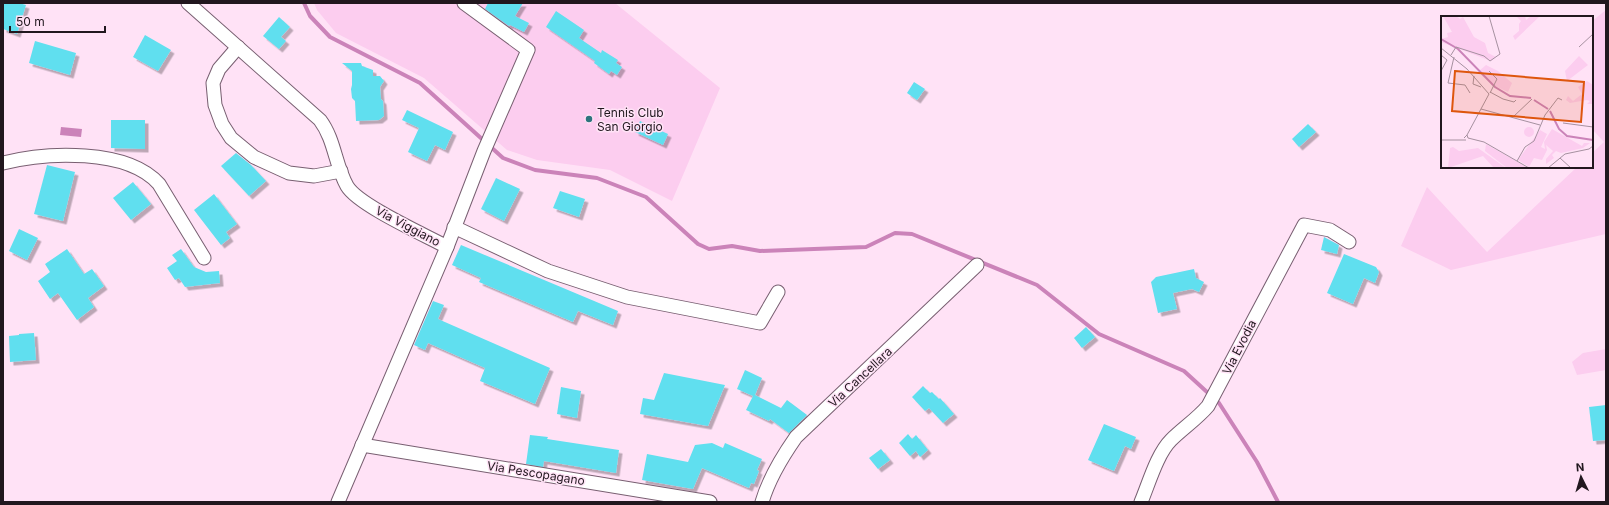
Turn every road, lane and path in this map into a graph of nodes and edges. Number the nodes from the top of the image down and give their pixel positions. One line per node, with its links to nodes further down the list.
1 (188, 3): 3 (street, Via Viggiano)
2 (464, 3): 6 (street)
3 (238, 47): 5 (street, Via Viggiano); 5 (street)
4 (3, 163): 9 (street)
5 (341, 171): 8 (street, Via Viggiano)
6 (454, 227): 8 (street); 11 (street)
7 (1349, 242): 16 (street, Via Evodia)
8 (447, 247): 12 (street, Via Viggiano)
9 (204, 258)
10 (977, 265): 15 (street, Via Cancellara)
11 (778, 292)
12 (362, 445): 13 (street, Via Viggiano); 14 (street, Via Pescopagano)
13 (338, 502)
14 (710, 502)
15 (762, 502)
16 (1141, 502)

